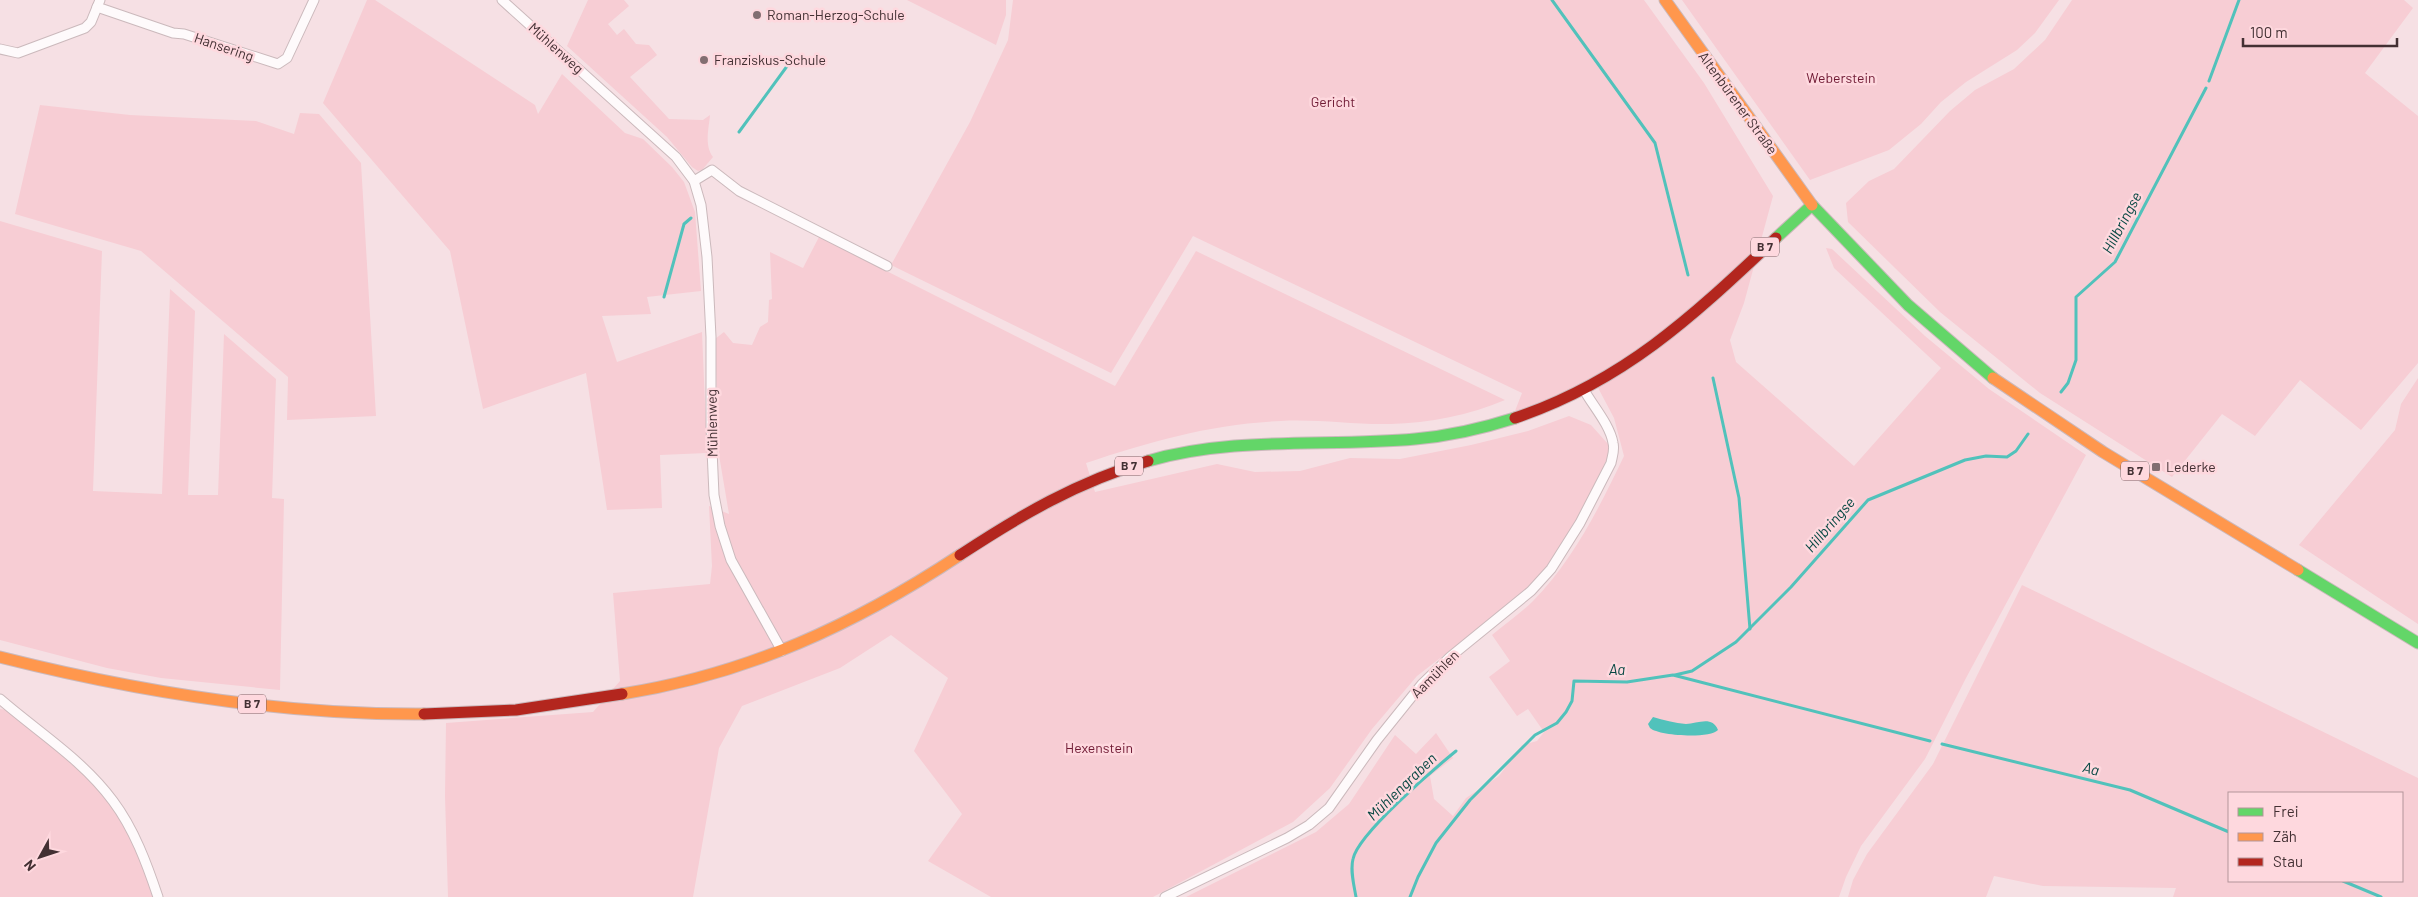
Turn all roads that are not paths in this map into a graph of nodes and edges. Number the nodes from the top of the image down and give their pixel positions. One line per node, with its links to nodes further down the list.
1 (314, 0): 4 (street, Hansering)
2 (502, 0): 6 (street, Mühlenweg)
3 (1665, 0): 7 (main road, Altenbürener Straße)
4 (98, 4): 5 (street)
5 (0, 49)
6 (694, 181): 8 (street); 11 (street, Mühlenweg)
7 (1812, 205): 9 (main road, B 7); 10 (main road, B 7)
8 (887, 266)
9 (1584, 390): 11 (main road, B 7); 15 (street, Aamühlen)
10 (2418, 643)
11 (782, 651): 12 (main road, B 7)
12 (0, 656)
13 (0, 699): 14 (street)
14 (158, 897)
15 (1164, 897)

